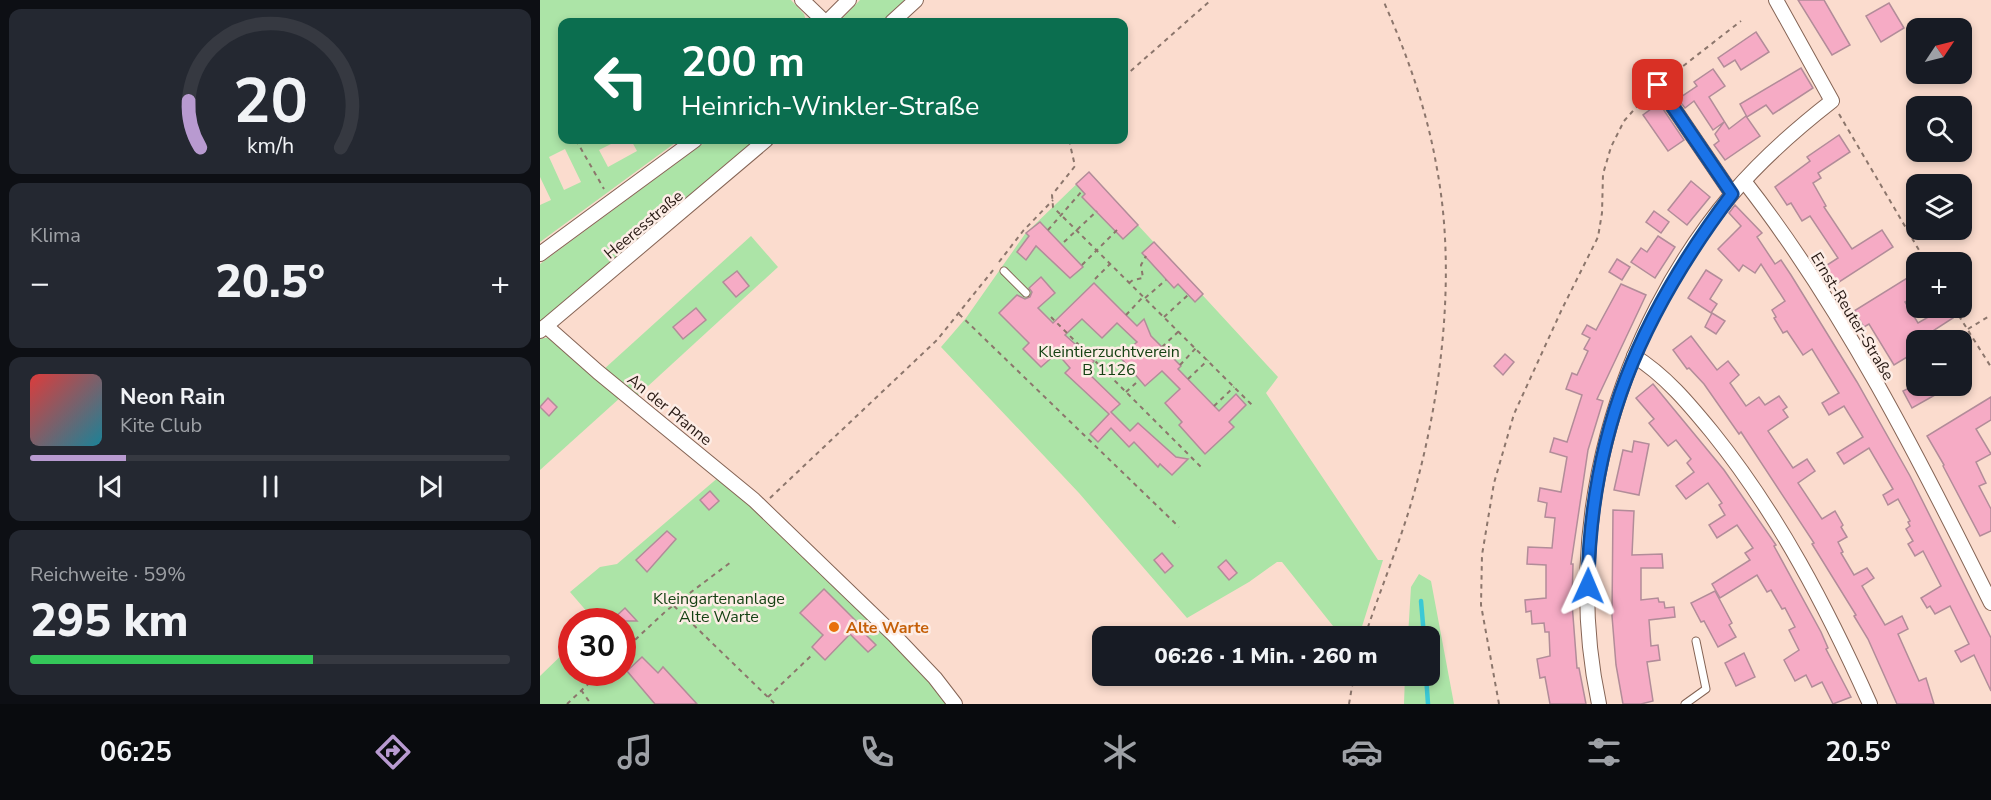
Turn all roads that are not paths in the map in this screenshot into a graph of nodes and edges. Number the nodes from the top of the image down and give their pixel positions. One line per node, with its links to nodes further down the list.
1 (802, 0): 5 (street)
2 (849, 0): 6 (street)
3 (916, 0): 7 (street)
4 (1776, 0): 11 (street)
5 (822, 18)
6 (830, 18)
7 (896, 18)
8 (1658, 85): 12 (street)
9 (690, 144): 13 (street)
10 (761, 144): 16 (street, Heeresstraße)
11 (1744, 181): 12 (street); 18 (street, Ernst-Reuter-Straße)
12 (1732, 194): 17 (street)
13 (540, 254)
14 (1004, 271): 15 (lane)
15 (1026, 293)
16 (543, 328): 20 (street, An der Pfanne)
17 (1634, 356): 21 (street); 23 (street)
18 (1991, 603)
19 (1696, 641): 22 (lane)
20 (956, 704)
21 (1599, 704)
22 (1685, 704)
23 (1870, 704)

